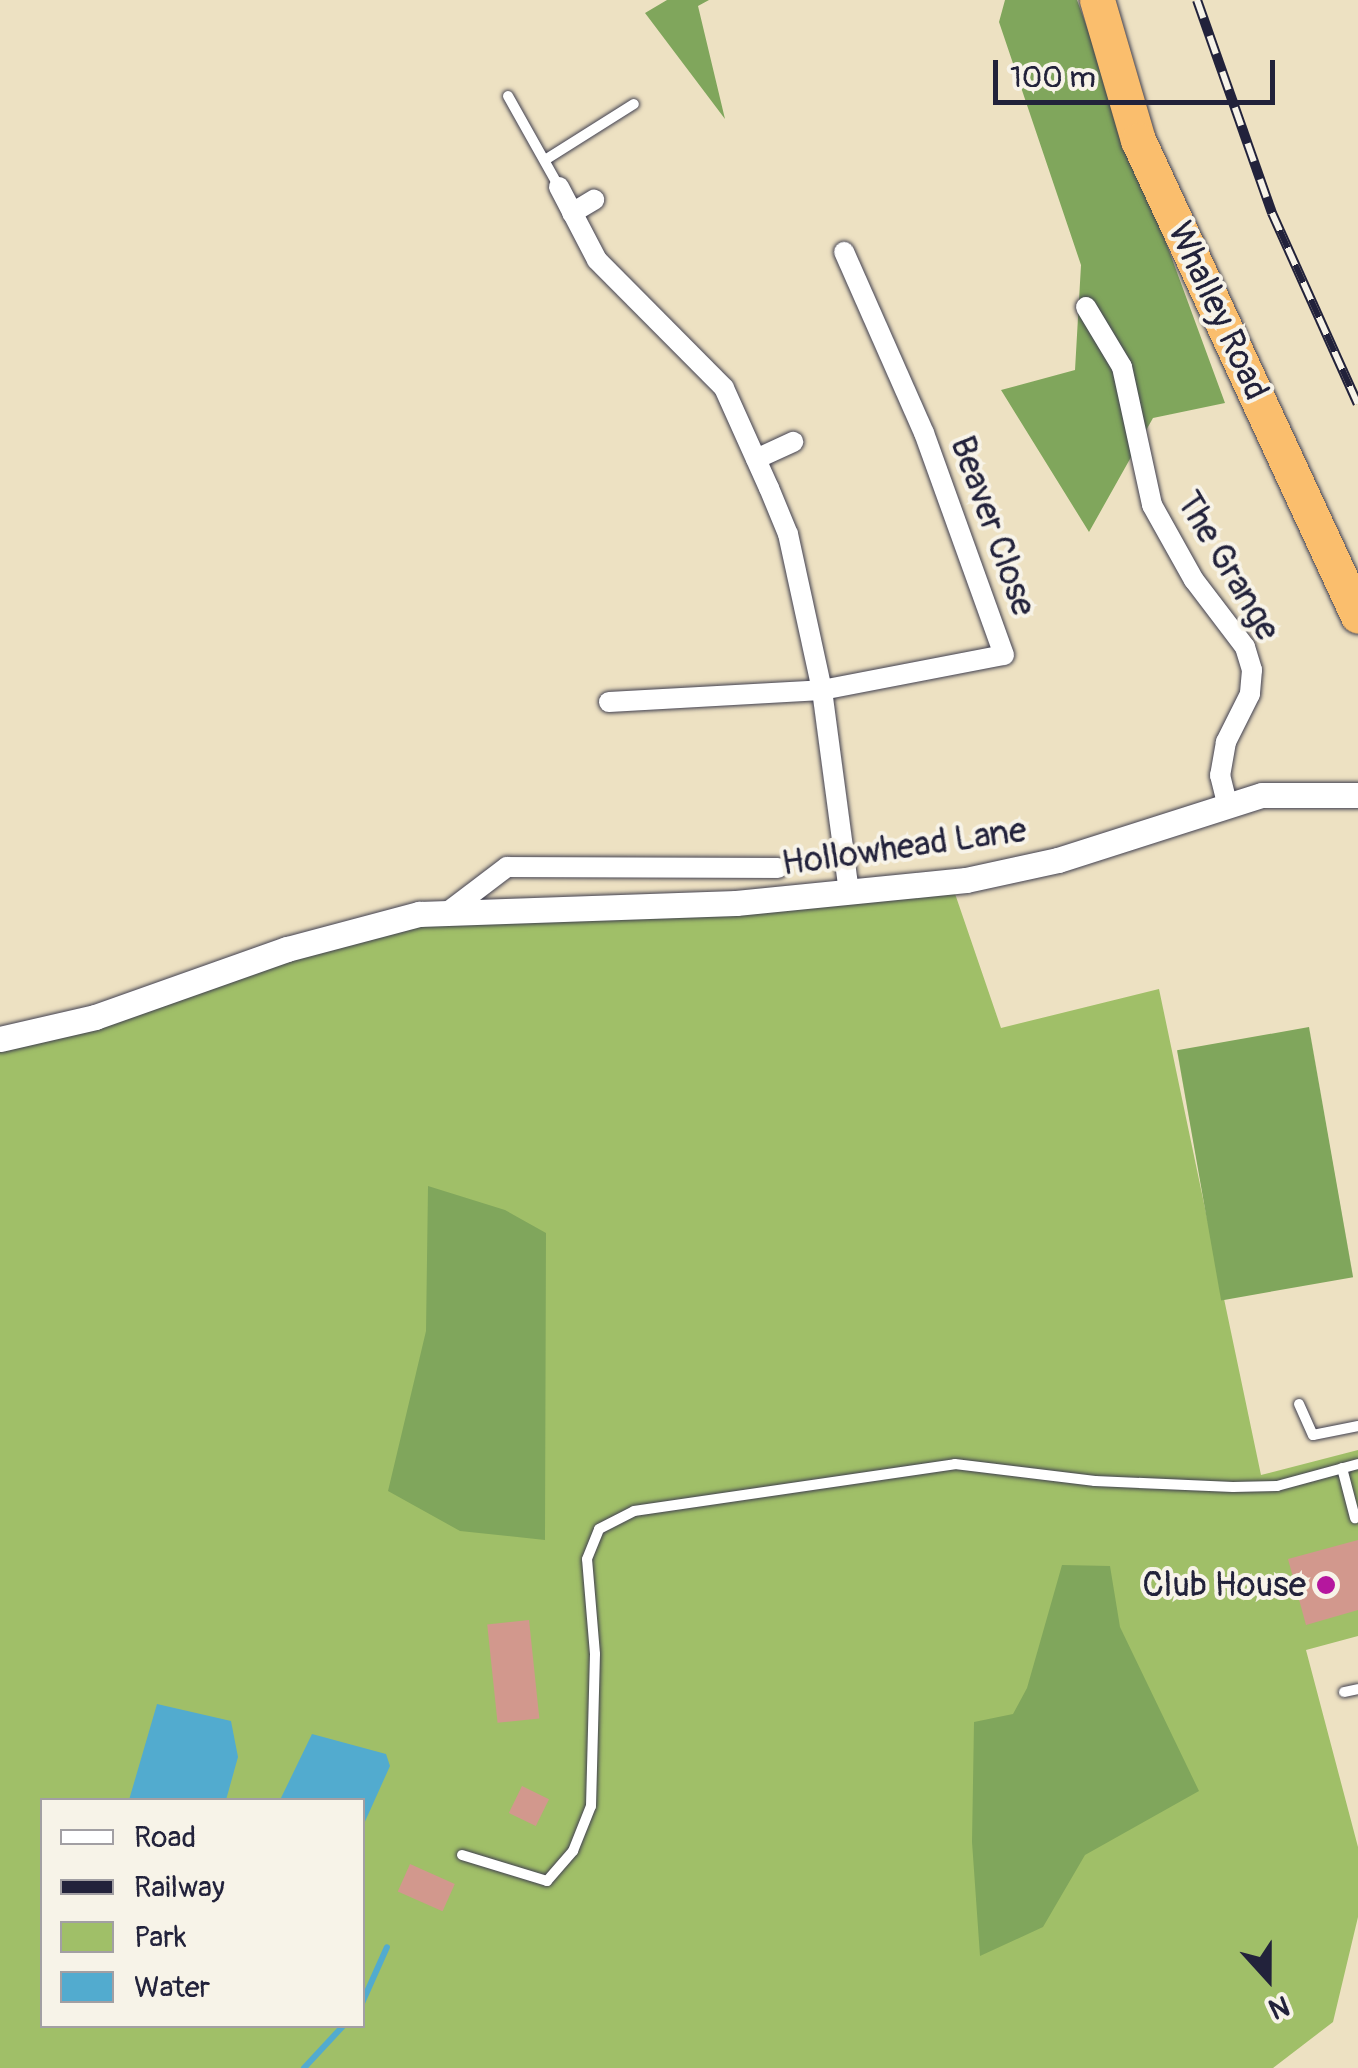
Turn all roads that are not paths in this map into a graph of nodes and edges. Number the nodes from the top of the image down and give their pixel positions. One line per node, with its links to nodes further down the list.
1 (1097, 0): 12 (highway, Whalley Road)
2 (508, 96): 4 (lane)
3 (634, 104): 4 (lane)
4 (544, 160): 5 (lane)
5 (559, 187): 7 (street)
6 (594, 200): 7 (street)
7 (572, 213): 11 (street)
8 (844, 252): 13 (street, Beaver Close)
9 (1086, 307): 16 (street, The Grange)
10 (793, 442): 11 (street)
11 (756, 459): 13 (street)
12 (1358, 616)
13 (822, 690): 14 (street); 18 (street)
14 (609, 702)
15 (1358, 795): 16 (street, Hollowhead Lane)
16 (1227, 804): 18 (street, Hollowhead Lane)
17 (778, 868): 19 (street, Hollowhead Lane)
18 (849, 892): 19 (street, Hollowhead Lane)
19 (449, 911): 20 (street, Hollowhead Lane)
20 (0, 1039)
21 (1299, 1404): 22 (lane)
22 (1358, 1426)
23 (1358, 1464): 24 (lane)
24 (1342, 1468): 25 (lane); 28 (lane)
25 (1355, 1518)
26 (1358, 1689): 27 (lane)
27 (1344, 1692)
28 (462, 1856)

